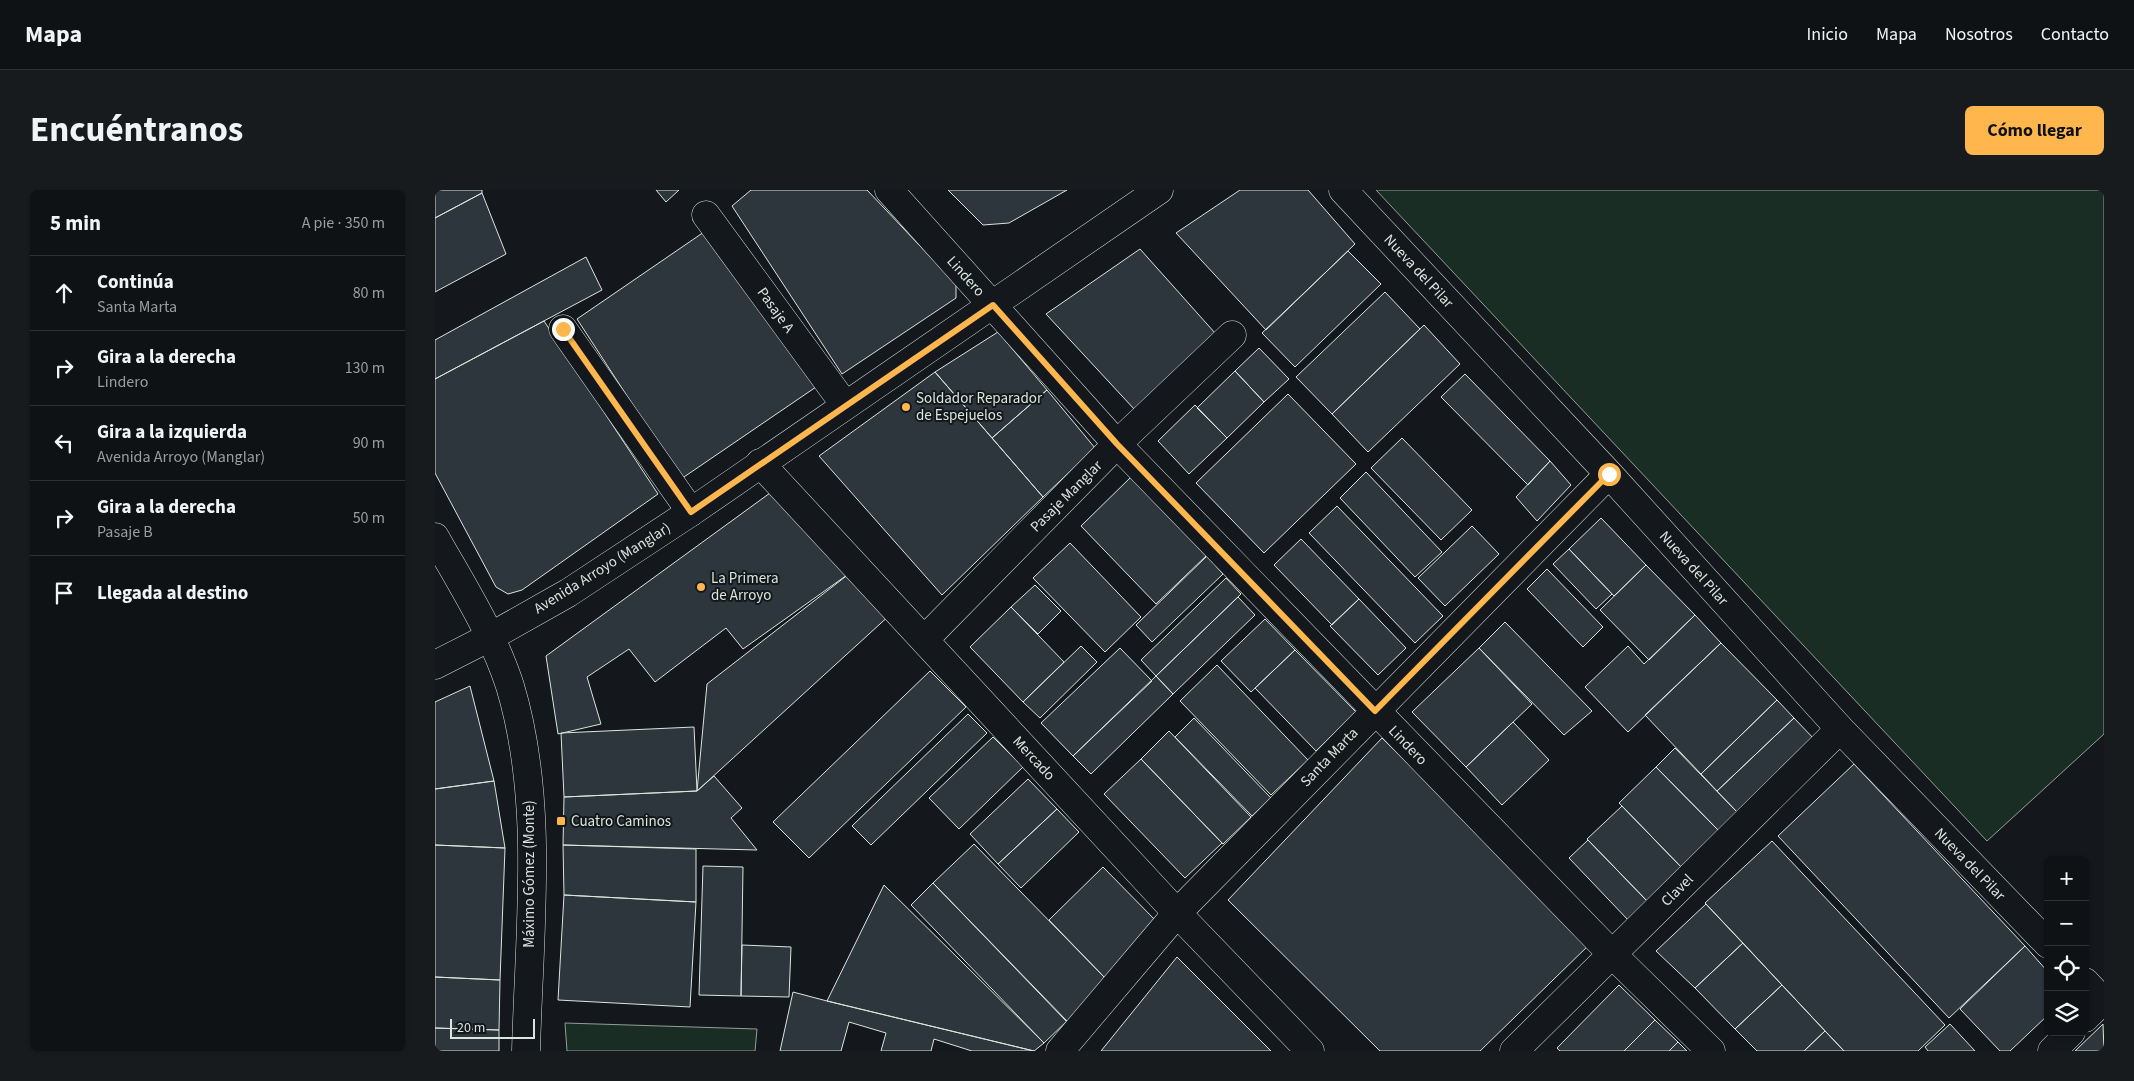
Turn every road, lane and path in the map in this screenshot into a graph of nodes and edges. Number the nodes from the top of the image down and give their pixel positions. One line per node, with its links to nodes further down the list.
1 (889, 190): 5 (street, Lindero)
2 (1159, 190): 5 (street, Avenida Arroyo (Manglar))
3 (1343, 190): 11 (street, Nueva del Pilar)
4 (707, 215): 8 (street, Pasaje A)
5 (993, 305): 8 (street, Avenida Arroyo (Manglar)); 9 (street, Lindero)
6 (563, 329): 12 (street)
7 (1232, 335): 9 (street, Pasaje Manglar)
8 (845, 405): 10 (street, Avenida Arroyo (Manglar))
9 (1117, 444): 15 (street, Pasaje Manglar); 17 (street, Lindero)
10 (760, 464): 12 (street, Avenida Arroyo (Manglar)); 15 (street, Mercado)
11 (1609, 474): 17 (street, Santa Marta); 18 (street, Nueva del Pilar)
12 (691, 512): 14 (street, Avenida Arroyo (Manglar))
13 (435, 537): 14 (street, Máximo Gómez (Monte))
14 (490, 637): 16 (street, Avenida Arroyo (Manglar)); 23 (street, Máximo Gómez (Monte))
15 (925, 639): 19 (street, Mercado)
16 (435, 665)
17 (1375, 711): 19 (street, Santa Marta); 21 (street, Lindero)
18 (1840, 729): 20 (street, Nueva del Pilar); 21 (street, Clavel)
19 (1177, 914): 24 (street, Santa Marta); 25 (street, Mercado)
20 (2044, 940)
21 (1612, 954): 26 (street, Clavel); 27 (street, Lindero)
22 (2067, 1036): 28 (street)
23 (526, 1051)
24 (1061, 1051)
25 (1310, 1051)
26 (1514, 1051)
27 (1711, 1051)
28 (2052, 1051)

